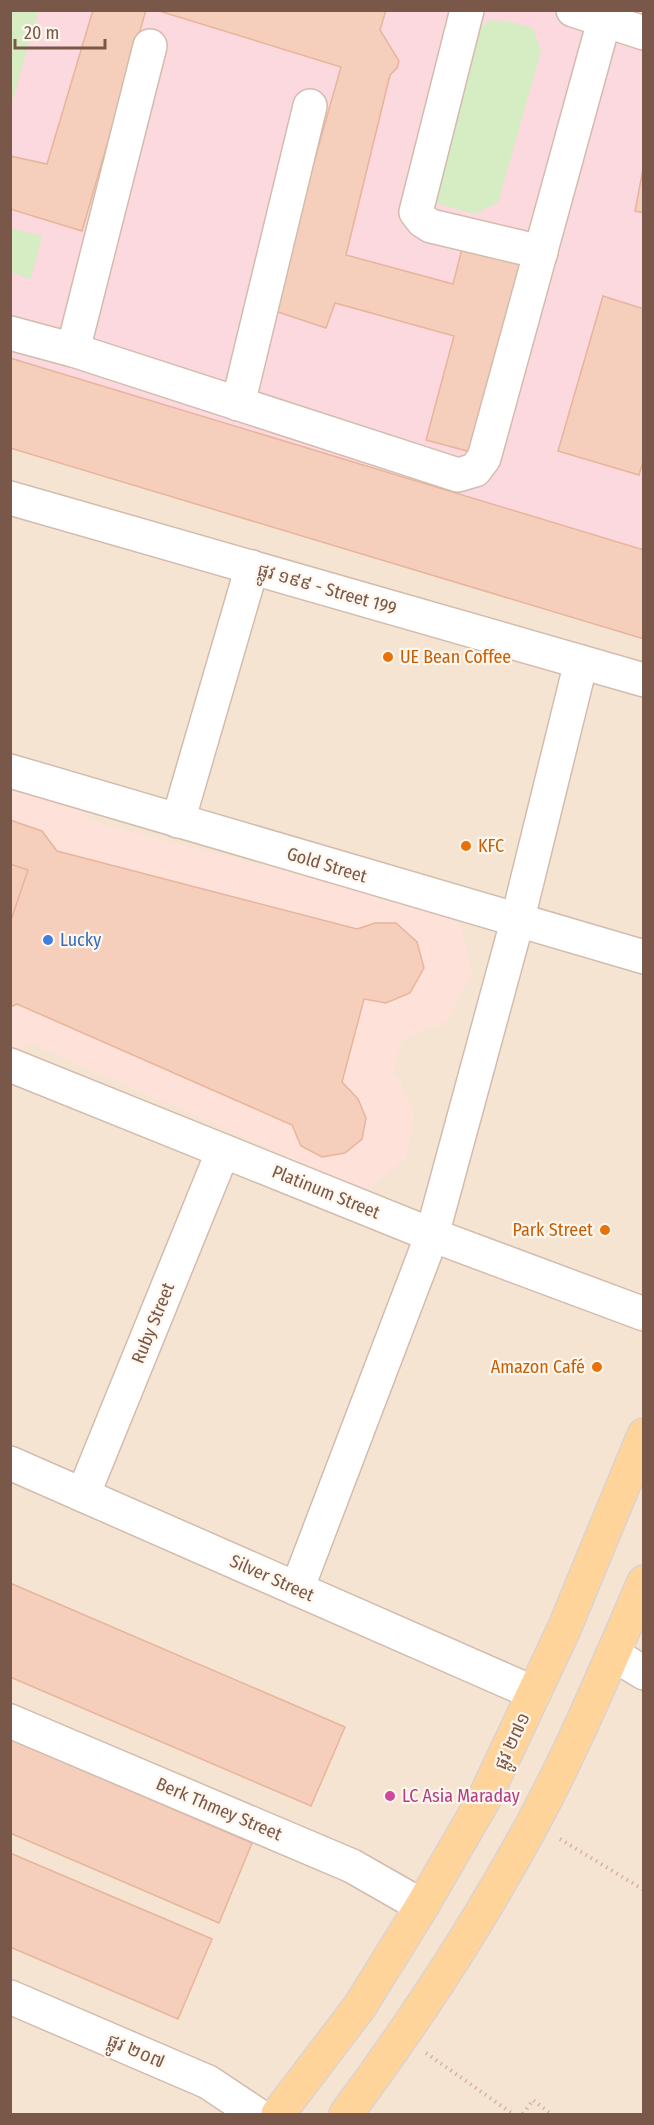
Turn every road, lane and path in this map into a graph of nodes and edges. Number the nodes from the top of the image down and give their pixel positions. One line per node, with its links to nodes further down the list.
1 (467, 10): 7 (street)
2 (573, 10): 3 (street)
3 (604, 21): 4 (street); 7 (street)
4 (644, 33)
5 (150, 46): 9 (street)
6 (310, 106): 10 (street)
7 (541, 252): 10 (street)
8 (10, 333): 9 (street)
9 (73, 350): 10 (street)
10 (238, 404)
11 (10, 498): 12 (street, ផ្លូវ ១៩៩ - Street 199)
12 (252, 567): 13 (street, ផ្លូវ ១៩៩ - Street 199); 16 (street)
13 (581, 662): 14 (street, ផ្លូវ ១៩៩ - Street 199); 17 (street)
14 (644, 680)
15 (10, 771): 16 (street, Gold Street)
16 (178, 821): 17 (street, Gold Street)
17 (517, 922): 18 (street, Gold Street); 21 (street)
18 (644, 957)
19 (10, 1065): 20 (street, Platinum Street)
20 (223, 1151): 21 (street, Platinum Street); 25 (street, Ruby Street)
21 (432, 1235): 22 (street, Platinum Street); 27 (street)
22 (644, 1314)
23 (644, 1435): 30 (main road, ផ្លូវ ២៧១)
24 (10, 1463): 25 (street, Silver Street)
25 (83, 1495): 27 (street, Silver Street)
26 (644, 1582): 28 (main road)
27 (297, 1589): 30 (street, Silver Street)
28 (613, 1654): 29 (street); 32 (main road)
29 (644, 1673)
30 (534, 1693): 34 (main road, ផ្លូវ ២៧១)
31 (10, 1721): 34 (street, Berk Thmey Street)
32 (533, 1822): 33 (path); 36 (main road)
33 (644, 1890)
34 (422, 1906): 38 (main road, ផ្លូវ ២៧១)
35 (10, 1997): 37 (street, ផ្លូវ ២០៧)
36 (404, 2037): 39 (main road); 40 (path)
37 (255, 2115)
38 (278, 2115)
39 (346, 2115)
40 (513, 2115)
41 (523, 2115): 42 (path)
42 (551, 2115)

